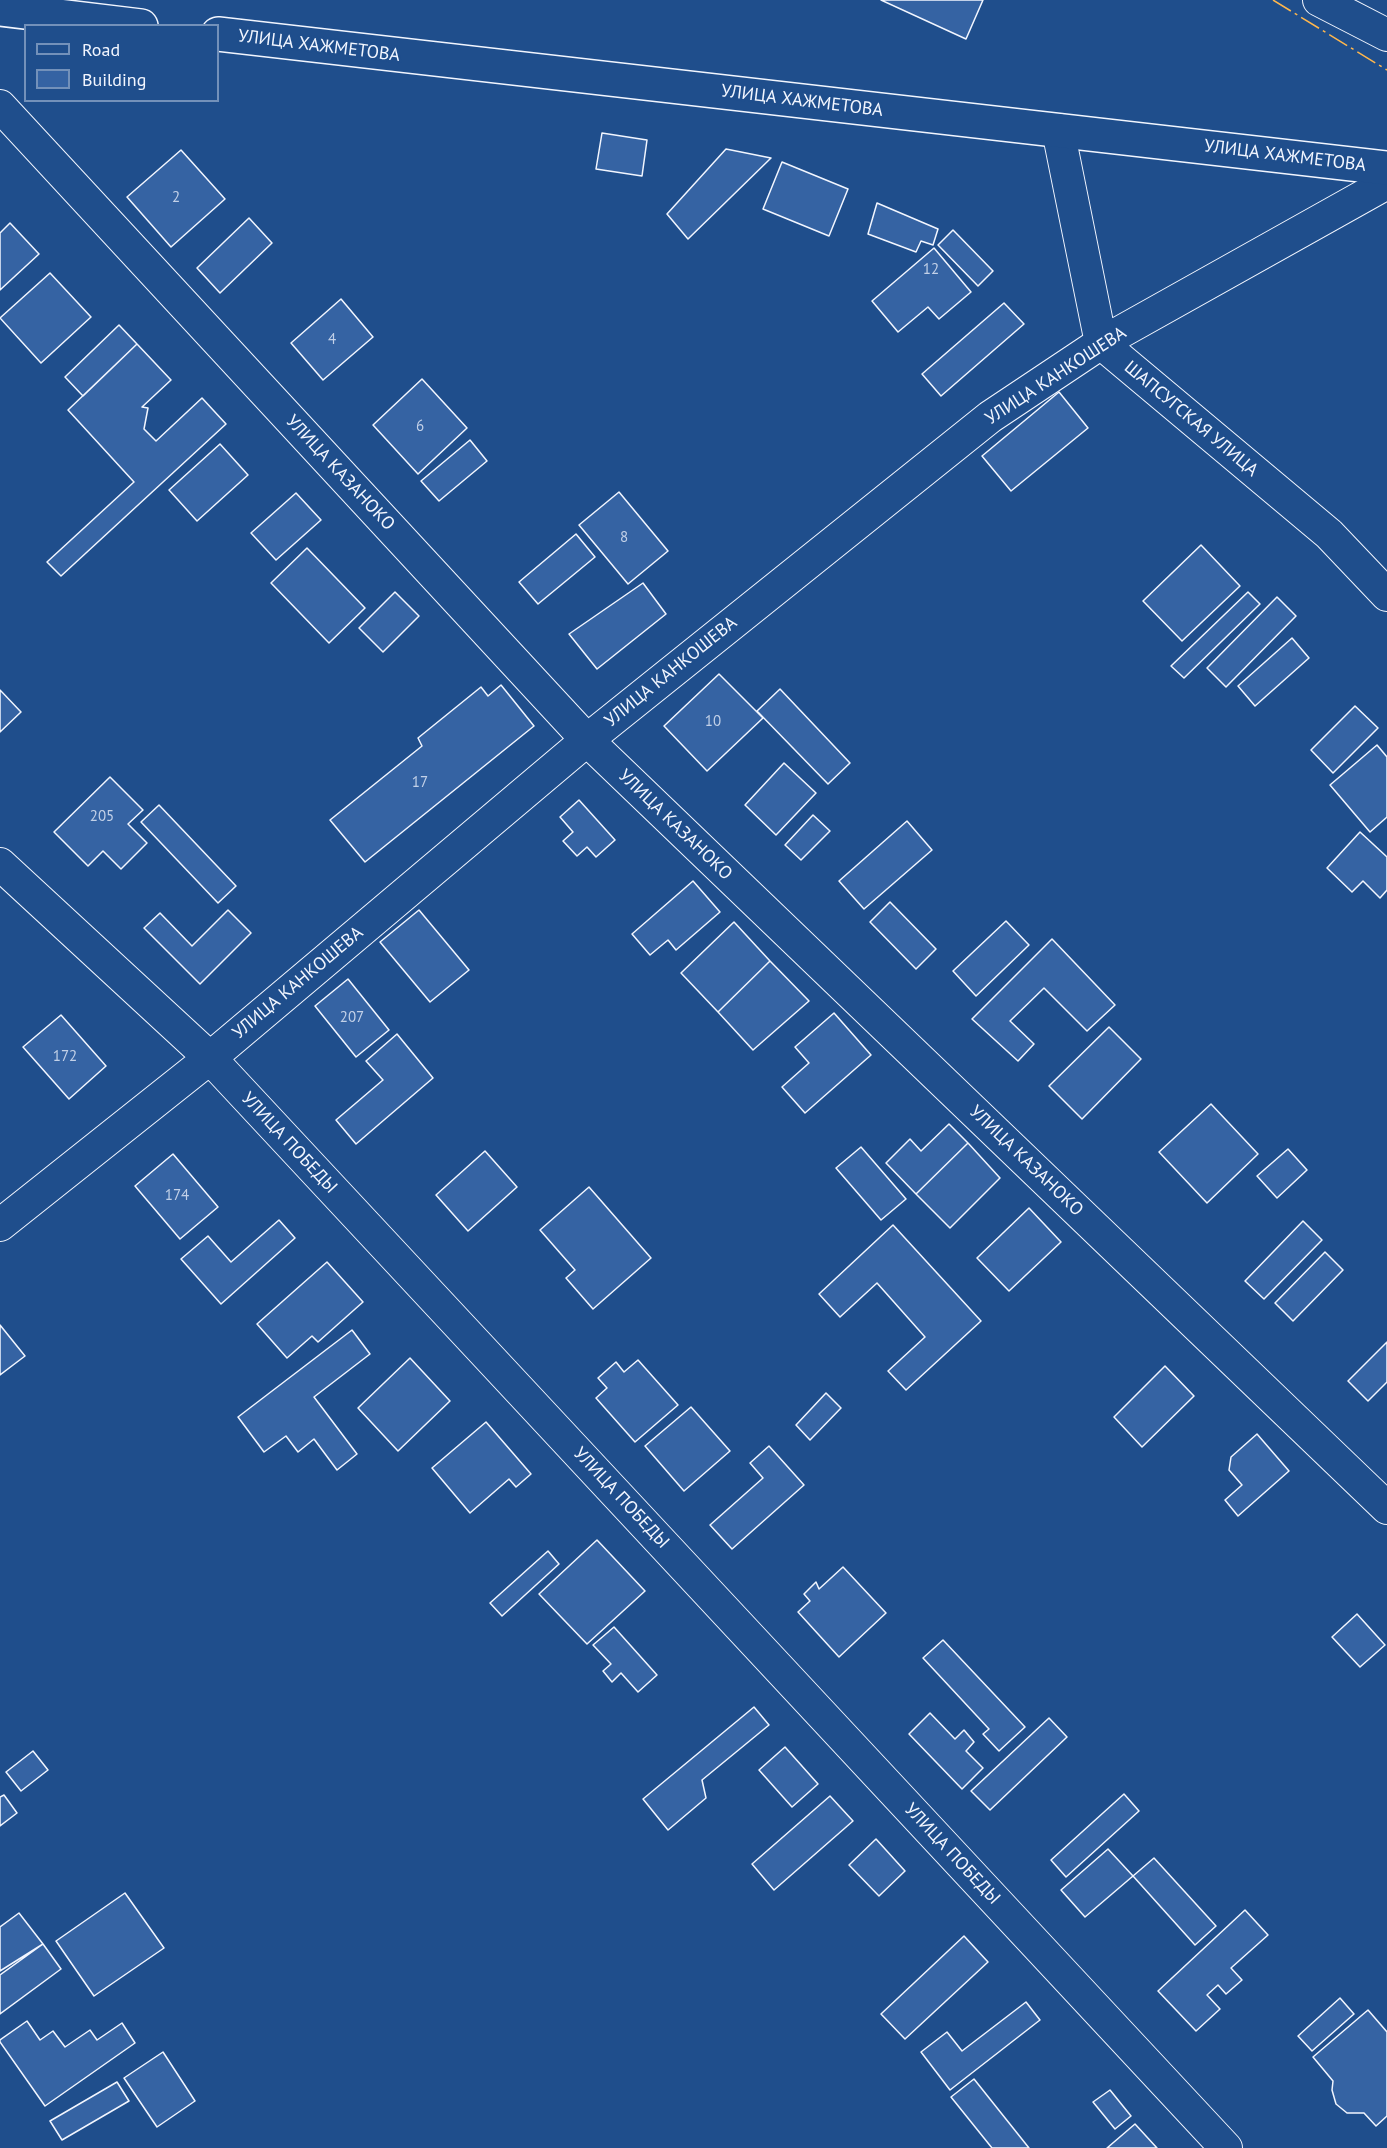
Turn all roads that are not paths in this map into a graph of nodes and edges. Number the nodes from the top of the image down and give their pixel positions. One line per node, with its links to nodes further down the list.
1 (1319, 0): 5 (street)
2 (0, 9): 3 (street)
3 (124, 24)
4 (219, 34): 7 (street, УЛИЦА ХАЖМЕТОВА)
5 (1387, 35)
6 (0, 106): 12 (street, УЛИЦА КАЗАНОКО)
7 (1058, 130): 8 (street, УЛИЦА ХАЖМЕТОВА); 10 (street)
8 (1387, 168)
9 (1387, 183): 10 (street, УЛИЦА КАНКОШЕВА)
10 (1101, 344): 11 (street, ШАПСУГСКАЯ УЛИЦА); 12 (street, УЛИЦА КАНКОШЕВА)
11 (1387, 595)
12 (587, 740): 14 (street, УЛИЦА КАНКОШЕВА); 16 (street, УЛИЦА КАЗАНОКО)
13 (0, 864): 14 (street, УЛИЦА ПОБЕДЫ)
14 (210, 1058): 15 (street, УЛИЦА КАНКОШЕВА); 17 (street, УЛИЦА ПОБЕДЫ)
15 (0, 1225)
16 (1387, 1508)
17 (1226, 2148)

